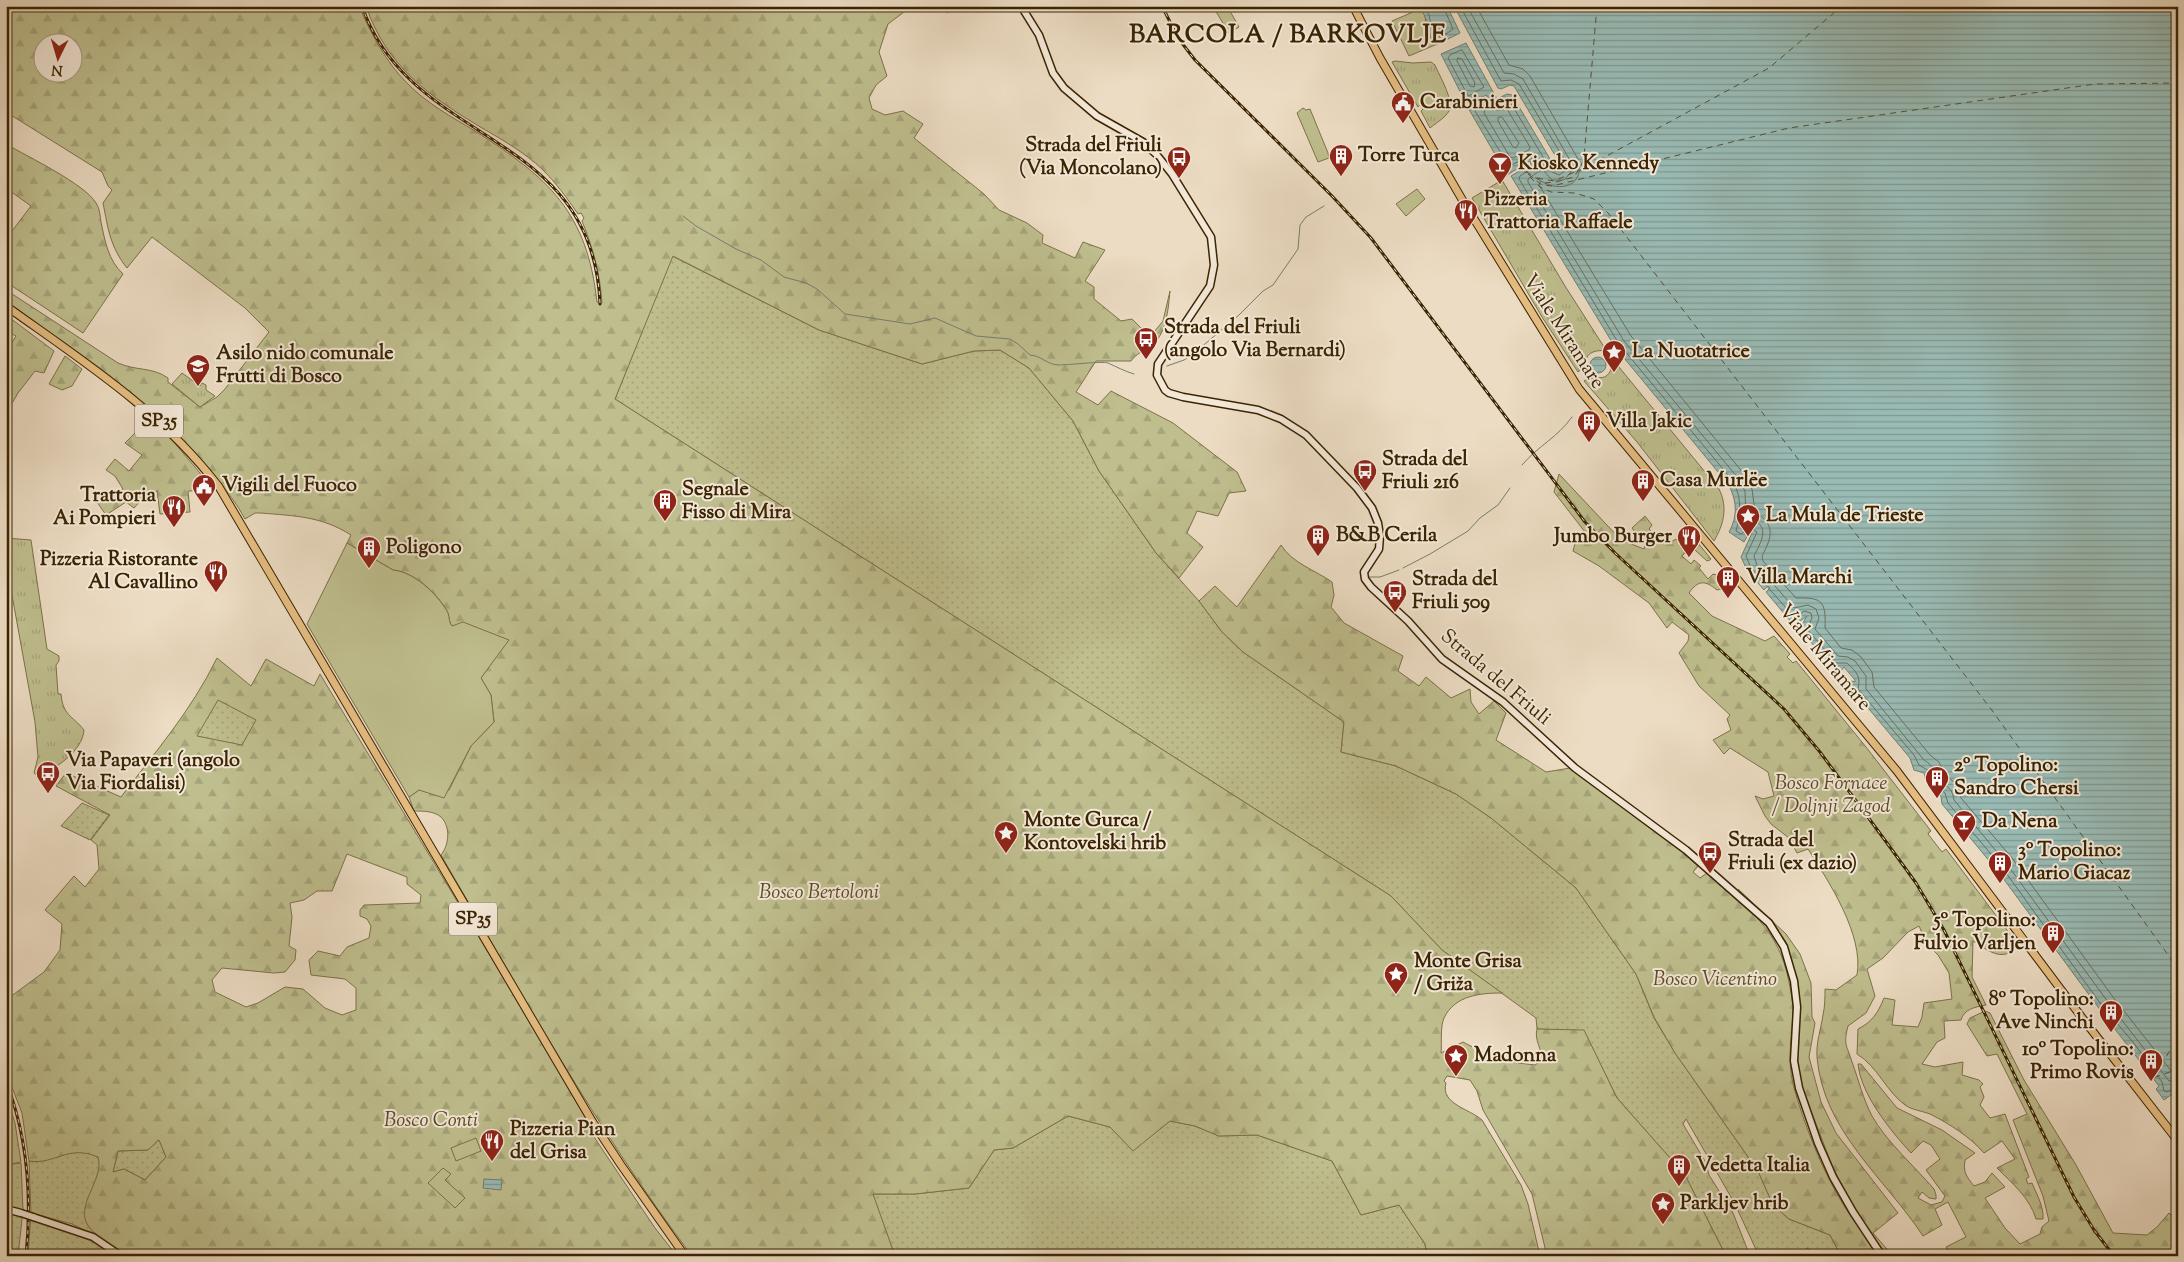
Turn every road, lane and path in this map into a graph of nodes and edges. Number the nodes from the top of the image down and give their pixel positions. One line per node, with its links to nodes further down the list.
1 (1021, 6): 8 (main road, Strada del Friuli)
2 (1353, 6): 4 (main road, Viale Miramare)
3 (6, 306): 7 (main road, SP35)
4 (2178, 1141)
5 (6, 1209): 6 (main road, bridge)
6 (121, 1256)
7 (685, 1256)
8 (1882, 1256)

